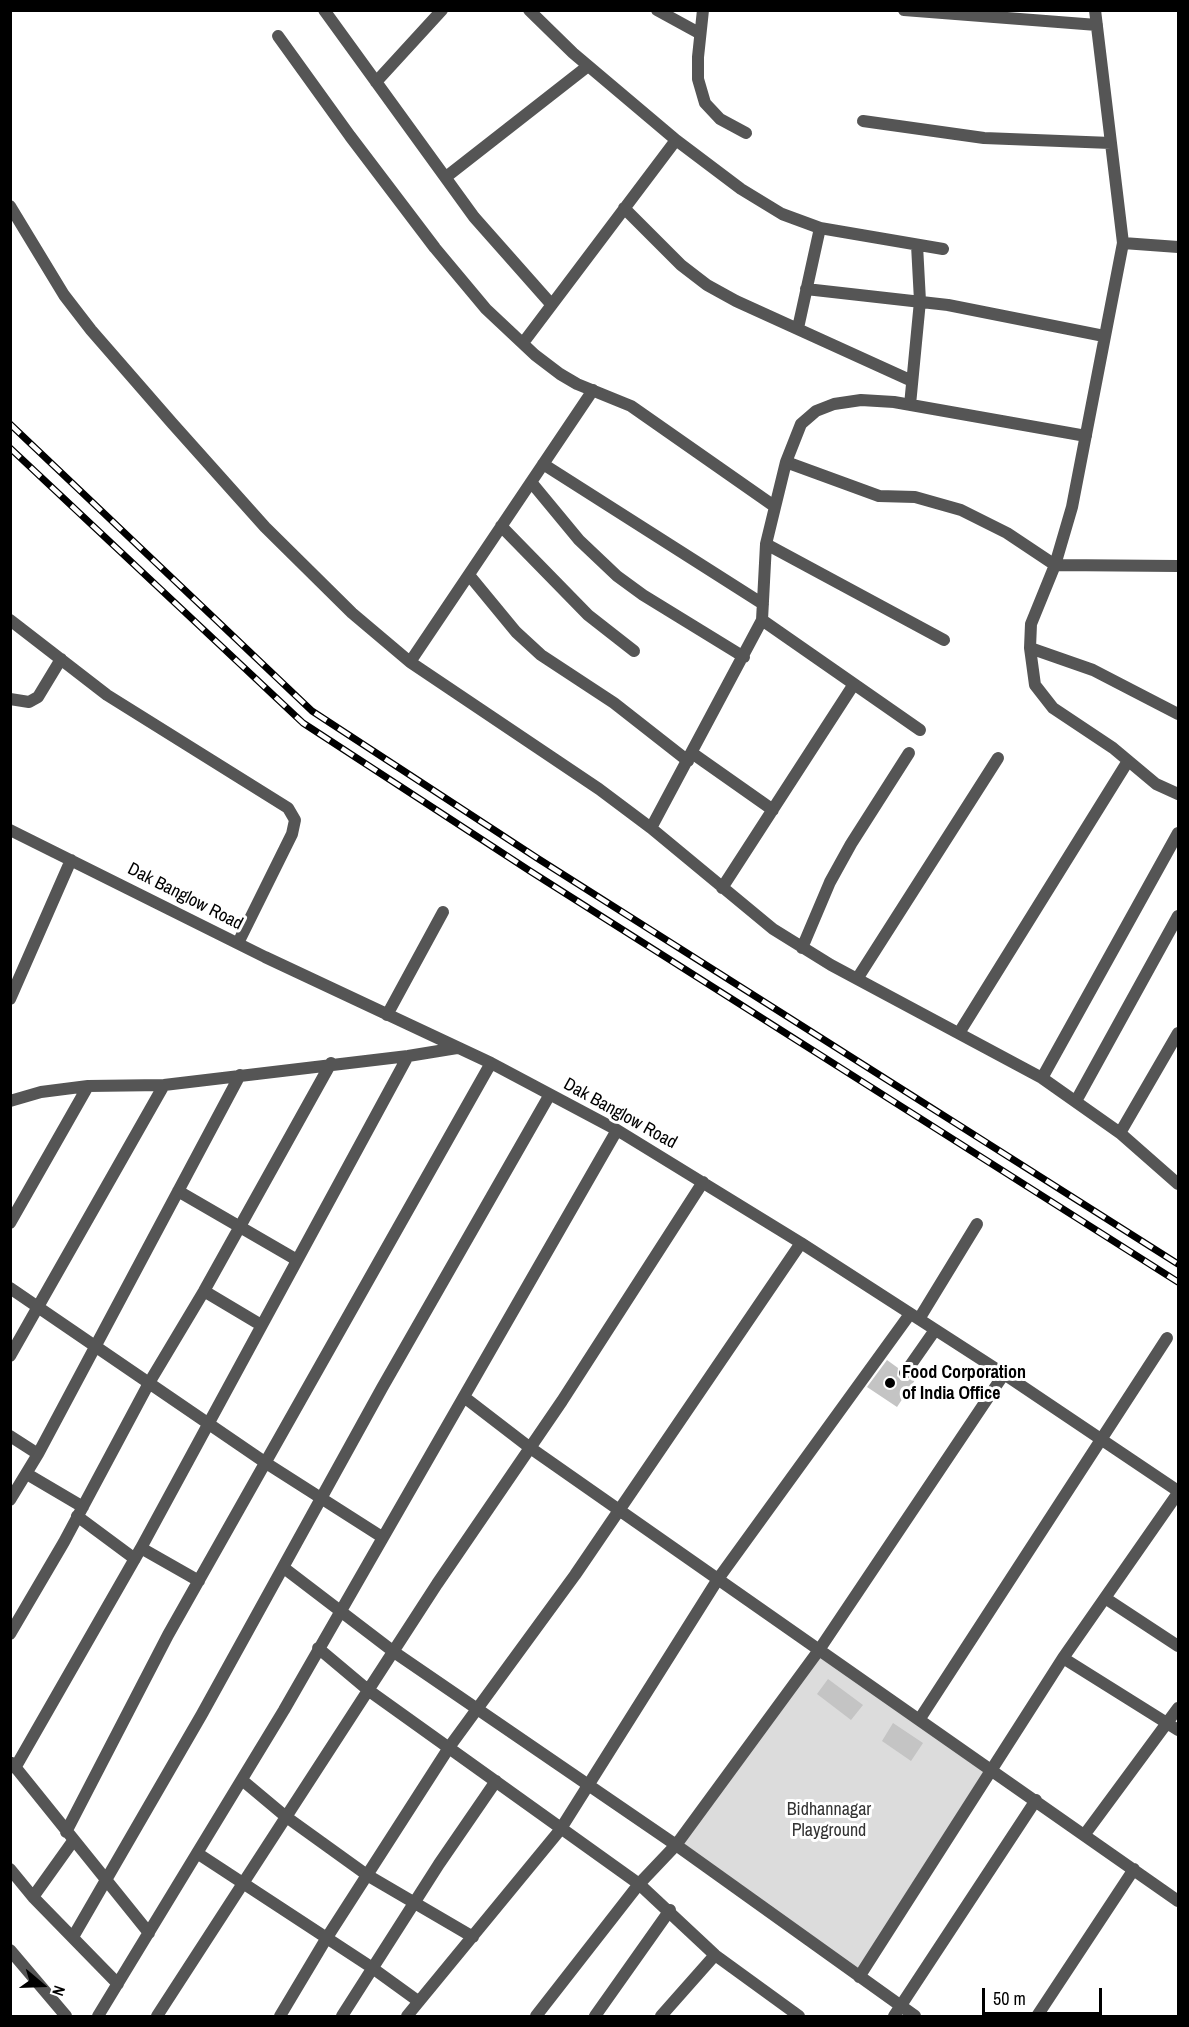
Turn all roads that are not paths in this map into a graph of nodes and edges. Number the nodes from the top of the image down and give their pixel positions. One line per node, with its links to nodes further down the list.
1 (324, 10): 12 (street)
2 (442, 10): 12 (street)
3 (529, 10): 11 (street)
4 (657, 10): 9 (street)
5 (703, 10): 9 (street)
6 (904, 10): 8 (street)
7 (1095, 10): 8 (street)
8 (1097, 25): 16 (street)
9 (699, 33): 14 (street)
10 (278, 36): 30 (street)
11 (588, 66): 15 (street); 17 (street)
12 (376, 82): 17 (street)
13 (863, 122): 16 (street)
14 (746, 133)
15 (676, 140): 19 (street); 20 (street)
16 (1111, 142): 21 (street)
17 (446, 177): 27 (street)
18 (10, 206): 52 (street)
19 (624, 208): 27 (street); 28 (street)
20 (820, 228): 22 (street); 25 (street)
21 (1124, 243): 23 (street); 29 (street)
22 (917, 245): 24 (street); 26 (street)
23 (1179, 247)
24 (943, 249)
25 (806, 289): 26 (street); 28 (street)
26 (920, 301): 29 (street); 31 (street)
27 (551, 303): 30 (street)
28 (798, 328): 31 (street)
29 (1104, 336): 34 (street)
30 (523, 343): 32 (street)
31 (912, 381): 33 (street)
32 (593, 390): 36 (street); 38 (street)
33 (910, 405): 34 (street); 35 (street)
34 (1086, 436): 41 (street)
35 (786, 462): 38 (street); 41 (street)
36 (543, 464): 37 (street); 44 (street)
37 (531, 482): 39 (street); 50 (street)
38 (774, 506): 40 (street)
39 (501, 526): 43 (street); 49 (street)
40 (766, 544): 44 (street); 47 (street)
41 (1055, 565): 42 (street); 48 (street)
42 (1179, 566)
43 (469, 575): 52 (street); 58 (street)
44 (763, 604): 46 (street)
45 (10, 620): 51 (street)
46 (762, 620): 50 (street); 53 (street)
47 (944, 640)
48 (1030, 648): 55 (street); 60 (street)
49 (634, 651)
50 (744, 657): 58 (street)
51 (61, 659): 54 (street); 70 (street)
52 (410, 662): 63 (street)
53 (854, 684): 56 (street); 62 (street)
54 (10, 699)
55 (1179, 714)
56 (920, 730)
57 (909, 753): 71 (street)
58 (690, 757): 62 (street); 63 (street)
59 (998, 758): 72 (street)
60 (1128, 761): 61 (street); 75 (street)
61 (1179, 794)
62 (773, 810): 67 (street)
63 (651, 828): 67 (street)
64 (11, 830): 66 (street, Dak Banglow Road)
65 (1179, 833): 82 (street)
66 (71, 860): 70 (street, Dak Banglow Road); 73 (street)
67 (722, 888): 71 (street)
68 (443, 912): 74 (street)
69 (1179, 916): 87 (street)
70 (238, 943): 74 (street, Dak Banglow Road)
71 (802, 948): 72 (street)
72 (857, 979): 75 (street)
73 (10, 999)
74 (387, 1015): 77 (street, Dak Banglow Road)
75 (959, 1033): 82 (street)
76 (1179, 1033): 89 (street)
77 (457, 1048): 78 (street); 80 (street, Dak Banglow Road)
78 (408, 1056): 79 (street); 97 (street)
79 (331, 1063): 81 (street); 95 (street)
80 (491, 1063): 85 (street, Dak Banglow Road); 116 (street)
81 (240, 1075): 83 (street); 92 (street)
82 (1042, 1078): 87 (street)
83 (164, 1085): 84 (street); 100 (street)
84 (88, 1086): 86 (street); 93 (street)
85 (549, 1096): 88 (street, Dak Banglow Road); 120 (street)
86 (10, 1101)
87 (1076, 1101): 89 (street)
88 (617, 1130): 90 (street, Dak Banglow Road); 110 (street)
89 (1120, 1133): 91 (street)
90 (703, 1182): 96 (street, Dak Banglow Road); 114 (street)
91 (1179, 1184)
92 (178, 1191): 95 (street); 105 (street)
93 (10, 1223)
94 (977, 1224): 101 (street)
95 (241, 1227): 97 (street); 99 (street)
96 (801, 1243): 101 (street, Dak Banglow Road); 122 (street)
97 (297, 1260): 102 (street)
98 (10, 1288): 100 (street)
99 (204, 1291): 102 (street); 109 (street)
100 (38, 1306): 105 (street); 106 (street)
101 (915, 1316): 103 (street, Dak Banglow Road); 127 (street)
102 (261, 1325): 111 (street)
103 (935, 1329): 107 (street); 108 (street, Dak Banglow Road)
104 (1167, 1338): 113 (street)
105 (95, 1347): 109 (street); 115 (street)
106 (10, 1356)
107 (905, 1373)
108 (1004, 1374): 113 (street, Dak Banglow Road); 134 (street)
109 (149, 1383): 111 (street); 123 (street)
110 (464, 1397): 114 (street); 124 (street)
111 (208, 1422): 116 (street); 125 (street)
112 (10, 1436): 115 (street)
113 (1102, 1440): 119 (street, Dak Banglow Road); 140 (street)
114 (529, 1447): 122 (street); 135 (street)
115 (38, 1454): 117 (street)
116 (266, 1463): 120 (street); 128 (street)
117 (27, 1474): 118 (street); 123 (street)
118 (14, 1486): 121 (street)
119 (1179, 1492): 129 (street)
120 (323, 1498): 124 (street); 126 (street)
121 (10, 1500)
122 (620, 1509): 127 (street); 138 (street)
123 (80, 1511): 125 (street); 131 (street)
124 (382, 1537): 130 (street)
125 (138, 1553): 128 (street); 143 (street)
126 (284, 1568): 130 (street); 158 (street)
127 (718, 1579): 134 (street); 147 (street)
128 (199, 1581): 152 (street)
129 (1105, 1598): 132 (street); 136 (street)
130 (339, 1612): 133 (street); 135 (street)
131 (10, 1634)
132 (1179, 1646)
133 (318, 1648): 137 (street); 145 (street)
134 (819, 1650): 140 (street); 153 (street)
135 (394, 1652): 137 (street); 138 (street)
136 (1063, 1658): 141 (street); 144 (street)
137 (368, 1690): 142 (street); 149 (street)
138 (479, 1708): 142 (street); 147 (street)
139 (1179, 1708): 141 (street)
140 (919, 1720): 144 (street)
141 (1174, 1727): 151 (street)
142 (450, 1746): 146 (street); 157 (street)
143 (13, 1765): 152 (street)
144 (992, 1770): 148 (street); 172 (street)
145 (242, 1779): 149 (street); 154 (street)
146 (496, 1781): 150 (street); 163 (street)
147 (587, 1784): 150 (street); 153 (street)
148 (1036, 1800): 151 (street); 175 (street)
149 (285, 1816): 157 (street); 159 (street)
150 (560, 1830): 160 (street); 167 (street)
151 (1085, 1834): 156 (street)
152 (69, 1836): 158 (street); 161 (street)
153 (676, 1845): 160 (street); 172 (street)
154 (197, 1853): 159 (street); 165 (street)
155 (10, 1869): 161 (street)
156 (1134, 1869): 162 (street); 187 (street)
157 (367, 1875): 163 (street); 168 (street)
158 (105, 1879): 165 (street); 166 (street)
159 (243, 1884): 168 (street); 178 (street)
160 (639, 1884): 164 (street); 182 (street)
161 (33, 1897): 166 (street)
162 (1179, 1901)
163 (413, 1903): 167 (street); 171 (street)
164 (670, 1910): 170 (street); 183 (street)
165 (149, 1933): 173 (street)
166 (73, 1936): 173 (street)
167 (473, 1937): 174 (street)
168 (326, 1939): 171 (street); 179 (street)
169 (10, 1950): 176 (street)
170 (715, 1954): 184 (street); 185 (street)
171 (371, 1967): 174 (street); 180 (street)
172 (859, 1977): 175 (street)
173 (118, 1984): 177 (street)
174 (418, 2001): 181 (street)
175 (898, 2012): 186 (street)
176 (66, 2016)
177 (98, 2016)
178 (157, 2016)
179 (280, 2016)
180 (342, 2016)
181 (406, 2016)
182 (536, 2016)
183 (595, 2016)
184 (661, 2016)
185 (798, 2016)
186 (915, 2016)
187 (1037, 2016)

